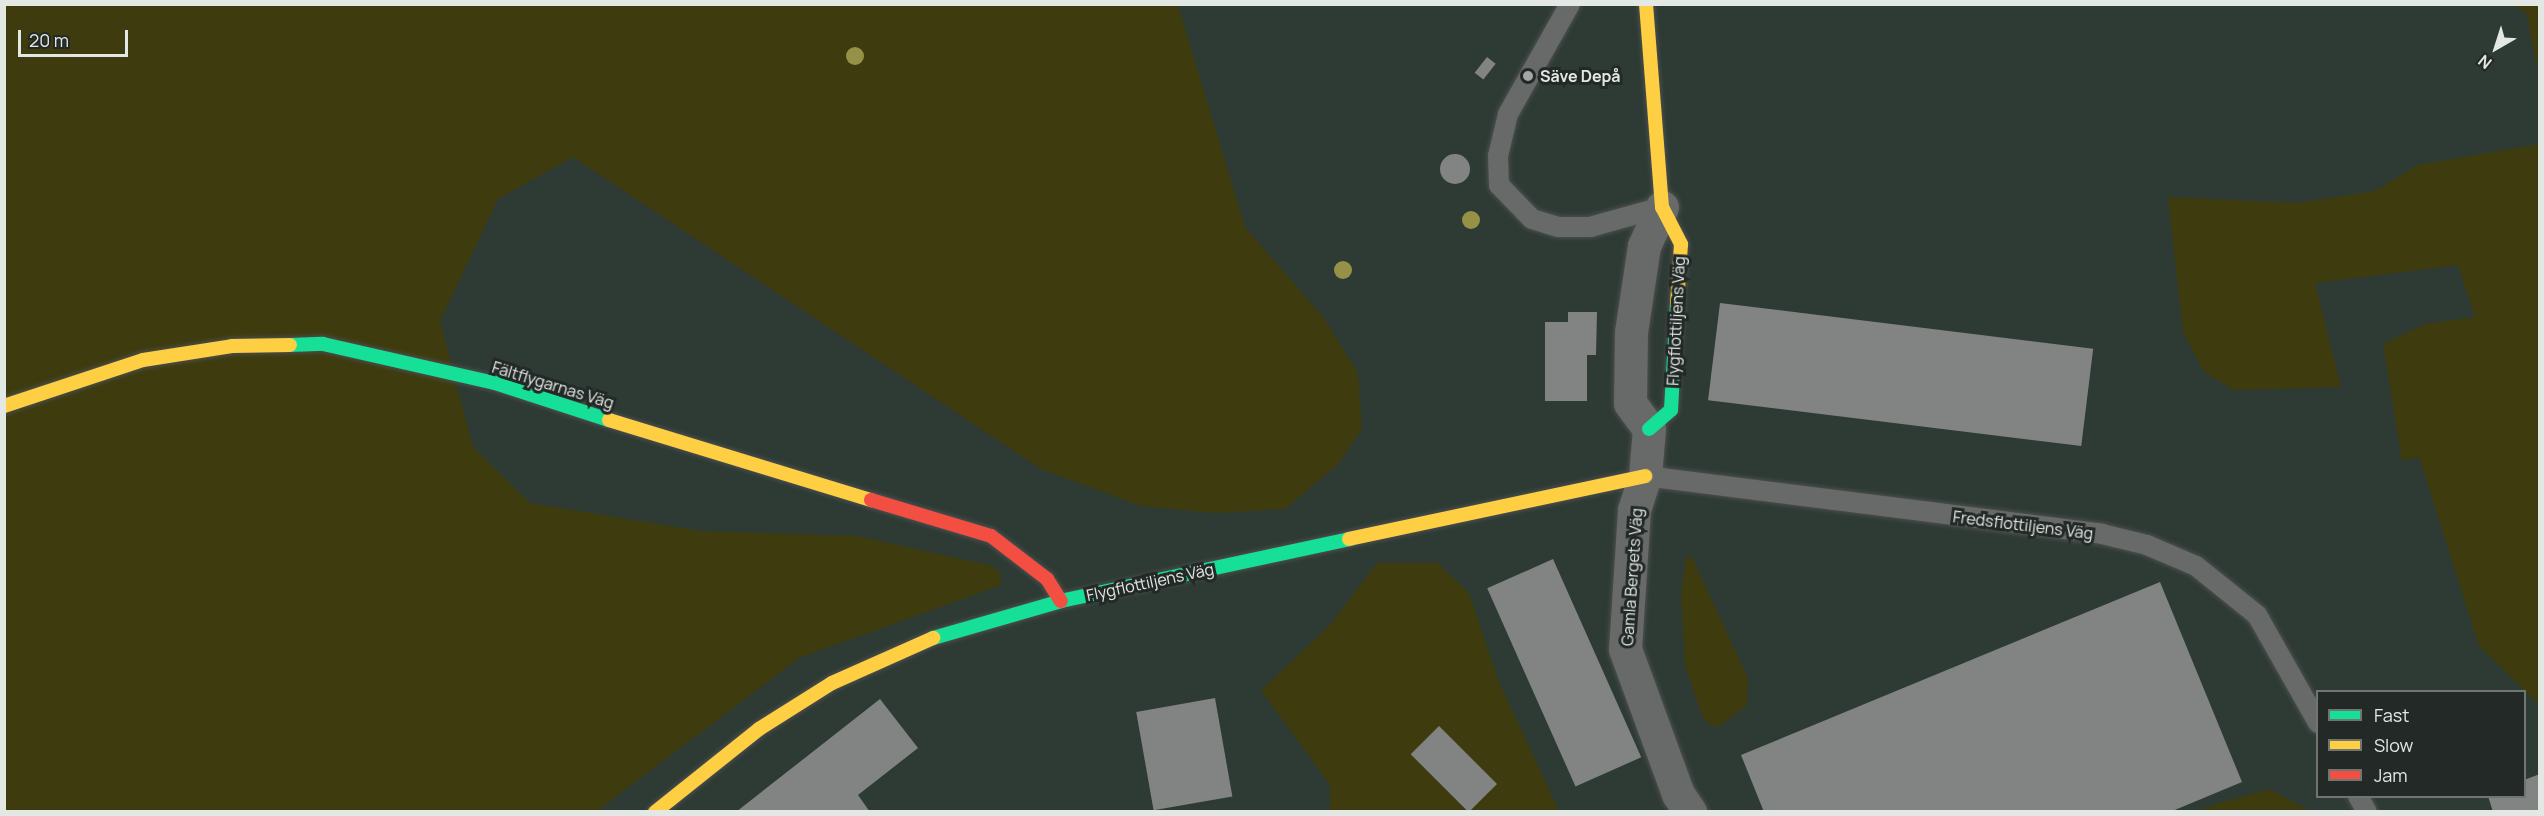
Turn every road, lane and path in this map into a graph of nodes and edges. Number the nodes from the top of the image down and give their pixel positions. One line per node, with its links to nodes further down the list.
1 (1570, 4): 3 (lane)
2 (1646, 4): 3 (street, Flygflottiljens Väg)
3 (1662, 207): 5 (street, Flygflottiljens Väg); 5 (street, Flygflottiljens Väg)
4 (4, 406): 7 (street, Fältflygarnas Väg)
5 (1649, 429): 6 (street)
6 (1646, 476): 7 (street, Flygflottiljens Väg); 8 (lane, Fredsflottiljens Väg); 11 (street, Gamla Bergets Väg)
7 (1061, 601): 10 (street, Flygflottiljens Väg)
8 (2316, 719)
9 (2359, 798): 12 (lane)
10 (655, 812)
11 (1690, 812)
12 (2367, 812)

